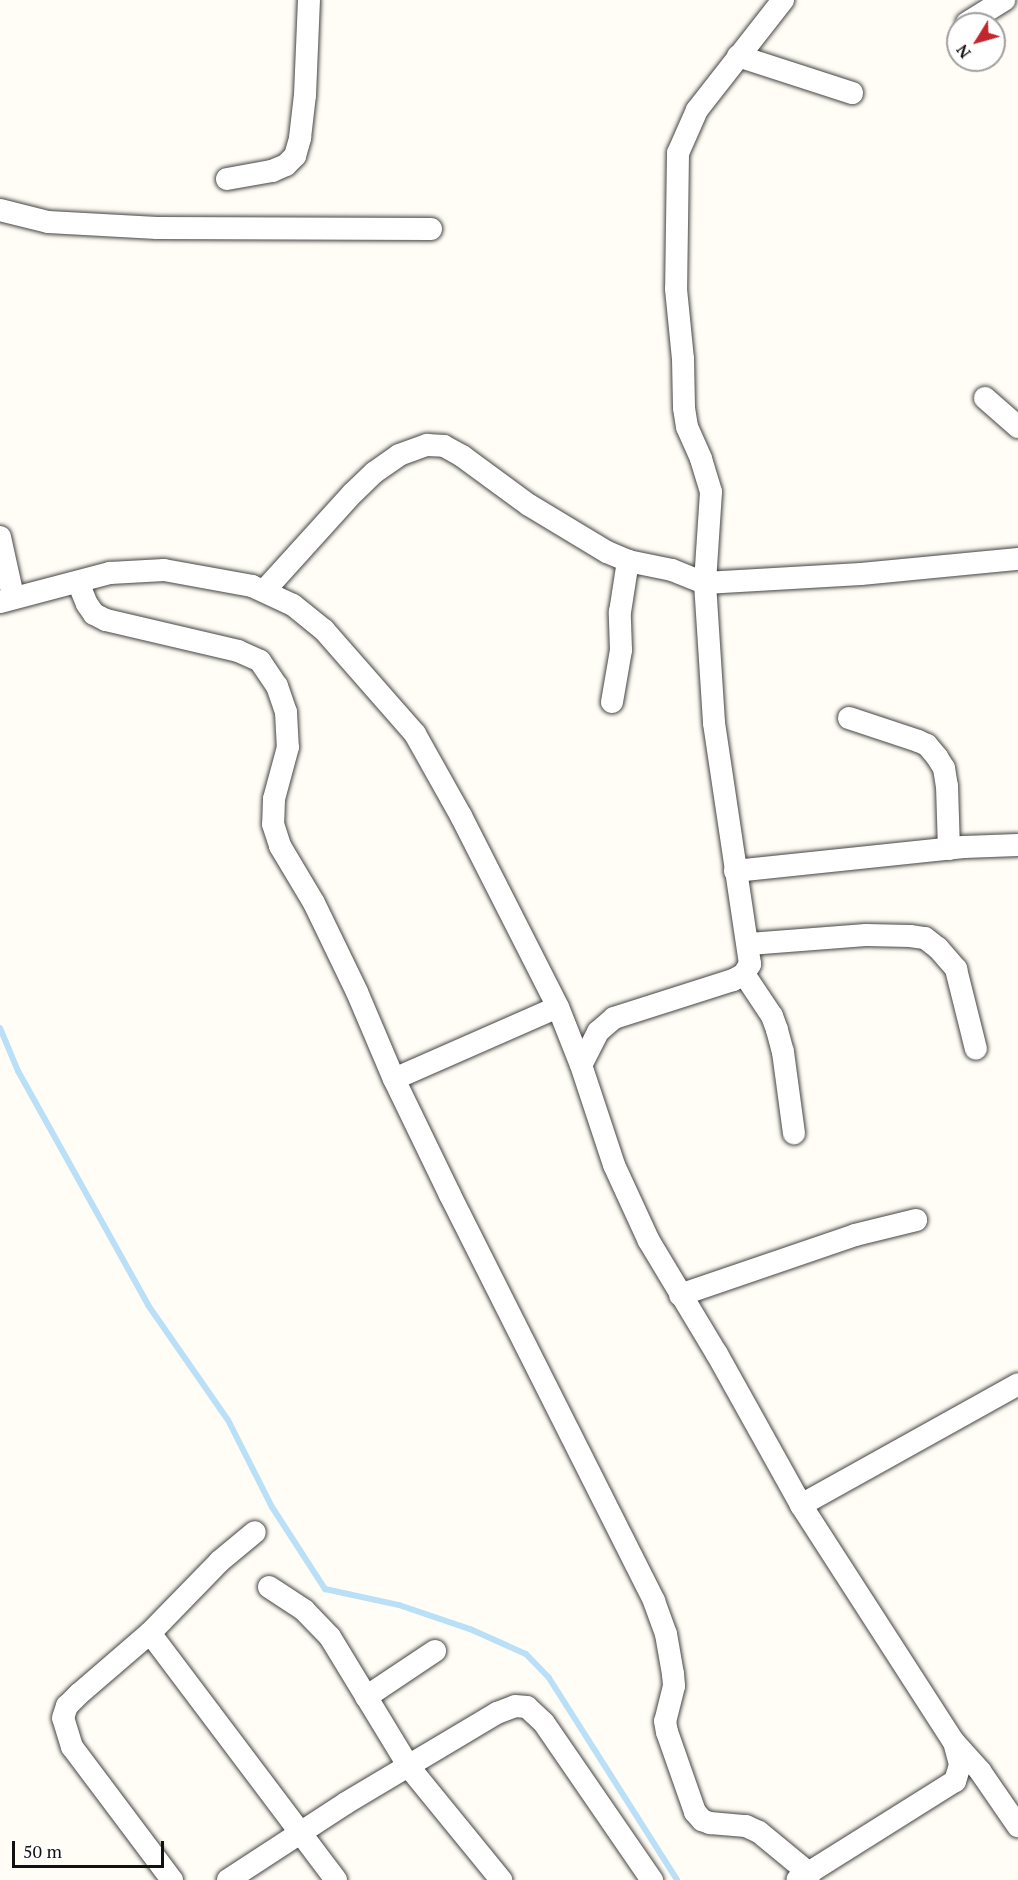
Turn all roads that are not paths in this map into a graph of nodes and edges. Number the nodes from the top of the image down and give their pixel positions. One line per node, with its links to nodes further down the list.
1 (309, 0): 7 (street)
2 (783, 0): 5 (street)
3 (1004, 0): 4 (street)
4 (985, 12)
5 (738, 56): 6 (street); 16 (street)
6 (852, 93)
7 (226, 179)
8 (0, 210): 9 (street)
9 (431, 229)
10 (985, 398): 11 (street)
11 (1018, 427)
12 (0, 537): 18 (street)
13 (1018, 559): 16 (street)
14 (628, 561): 16 (street); 17 (street); 19 (street)
15 (78, 582): 17 (street); 18 (street); 29 (street)
16 (705, 583): 23 (street)
17 (264, 591): 26 (street)
18 (6, 599)
19 (612, 702)
20 (849, 718): 22 (street)
21 (1018, 845): 22 (street)
22 (949, 849): 23 (street)
23 (735, 871): 24 (street)
24 (749, 945): 25 (street); 27 (street)
25 (744, 974): 28 (street); 30 (street)
26 (558, 1007): 28 (street); 29 (street)
27 (976, 1049)
28 (581, 1065): 32 (street)
29 (394, 1079): 44 (street)
30 (794, 1132)
31 (916, 1220): 32 (street)
32 (680, 1295): 34 (street)
33 (1018, 1384): 34 (street)
34 (801, 1505): 40 (street)
35 (255, 1532): 37 (street)
36 (269, 1587): 39 (street)
37 (150, 1633): 43 (street); 45 (street)
38 (435, 1651): 39 (street)
39 (366, 1697): 41 (street)
40 (954, 1742): 42 (street); 44 (street)
41 (409, 1767): 43 (street); 48 (street); 49 (street)
42 (1018, 1826)
43 (302, 1833): 46 (street); 47 (street)
44 (803, 1877)
45 (172, 1880)
46 (228, 1880)
47 (336, 1880)
48 (501, 1880)
49 (652, 1880)

